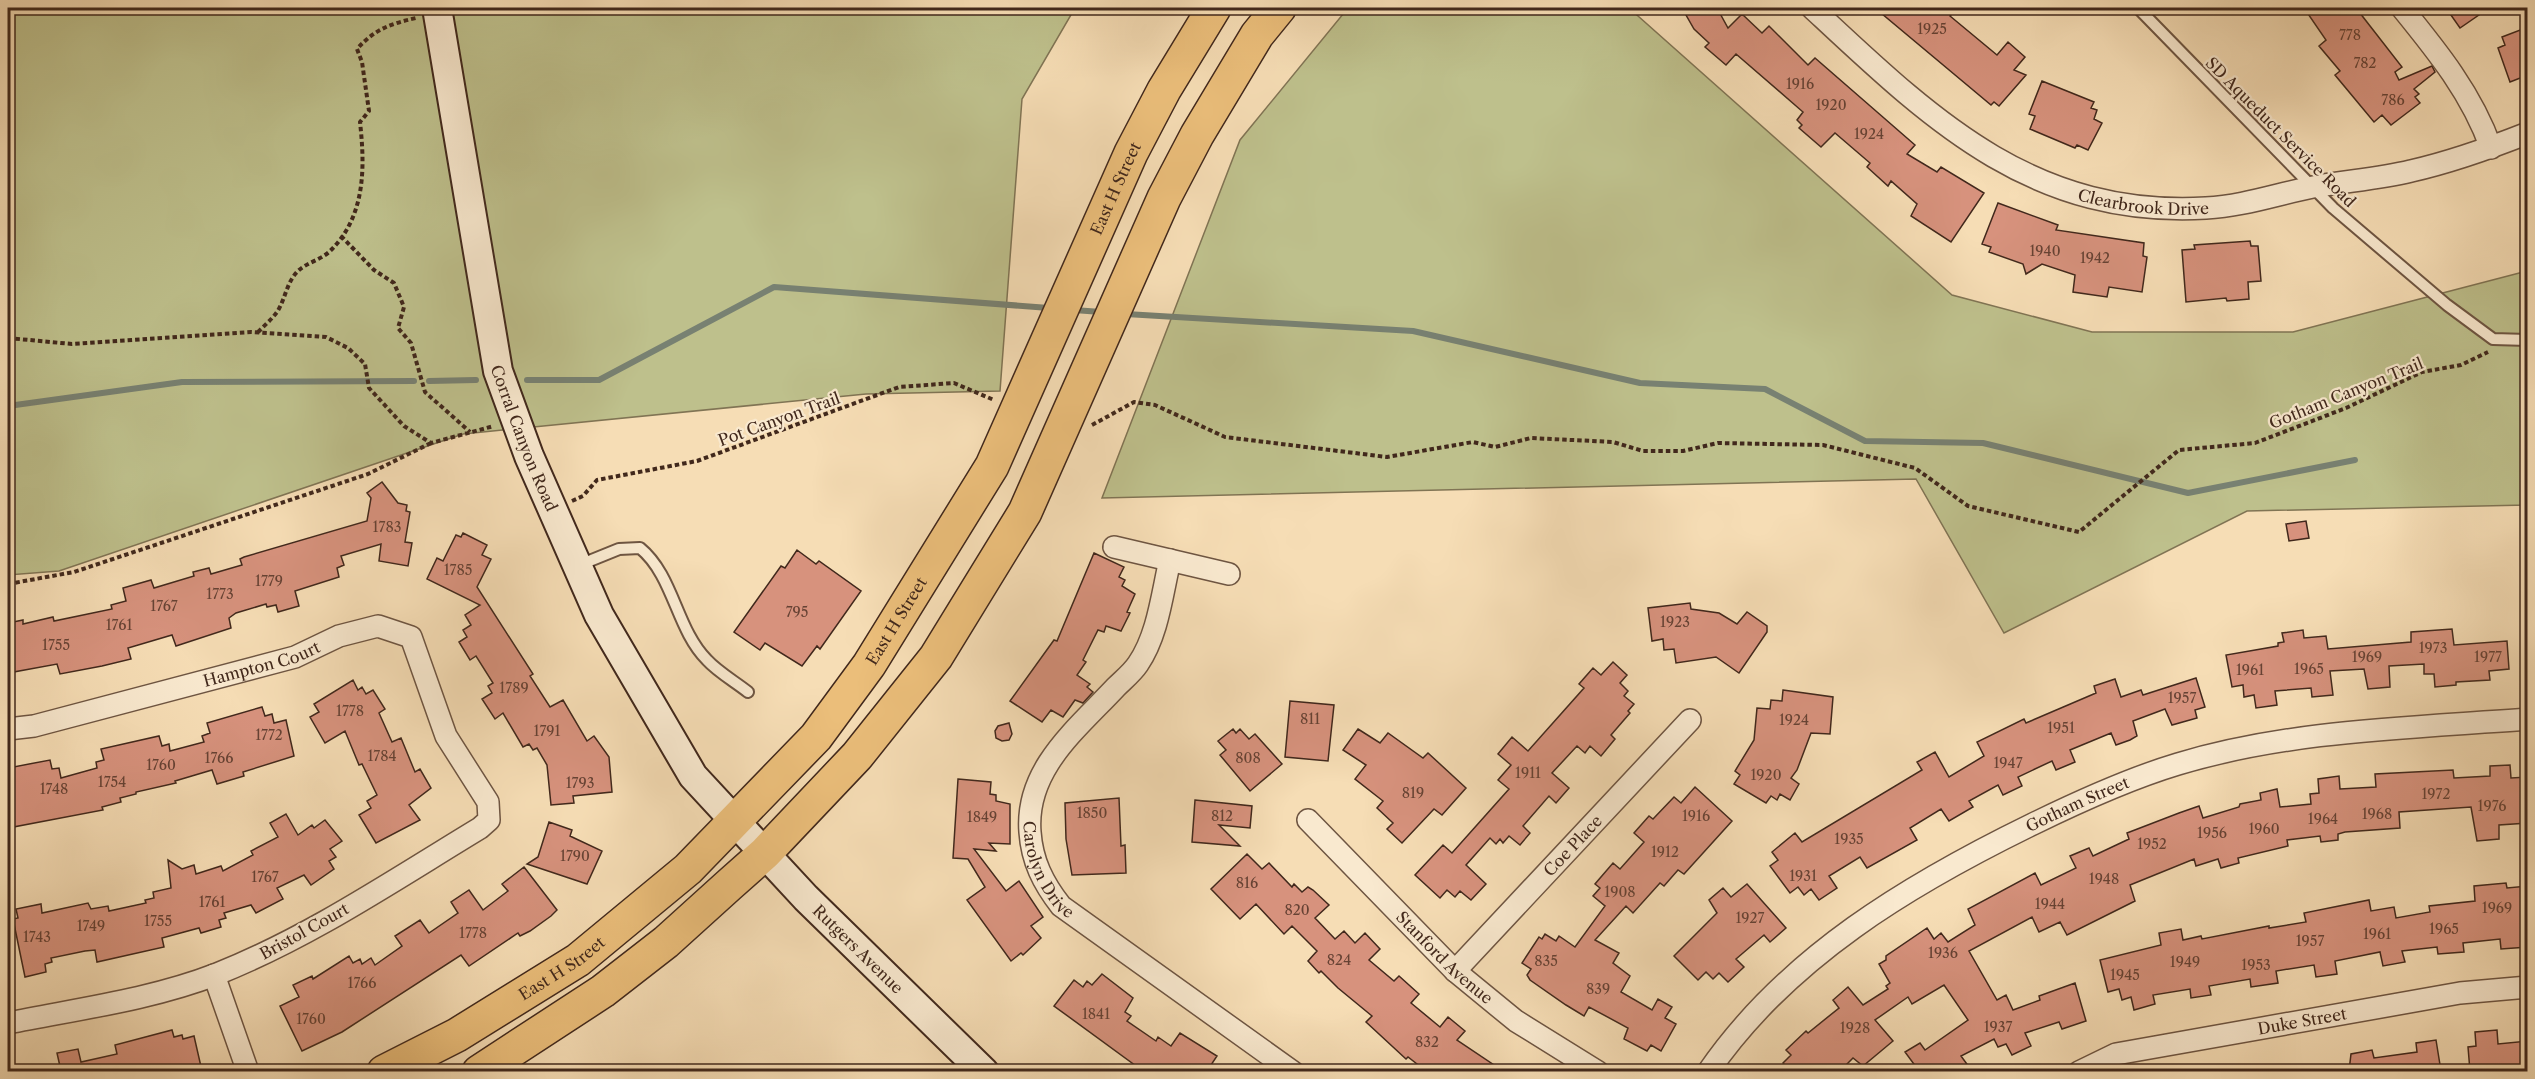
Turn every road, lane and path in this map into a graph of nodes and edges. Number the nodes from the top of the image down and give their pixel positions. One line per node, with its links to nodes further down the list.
1 (1214, 8): 15 (main road, East H Street)
2 (1279, 8): 18 (main road)
3 (1812, 8): 9 (street, Clearbrook Drive)
4 (2138, 8): 9 (lane, SD Aqueduct Service Road)
5 (2402, 8): 8 (street)
6 (437, 11): 10 (path); 16 (main road, Corral Canyon Road)
7 (2528, 133): 8 (street, Clearbrook Drive)
8 (2491, 148): 9 (street, Clearbrook Drive)
9 (2311, 188): 13 (lane, SD Aqueduct Service Road)
10 (341, 236): 11 (path); 17 (path)
11 (257, 332): 12 (path); 19 (path)
12 (8, 338)
13 (2515, 339): 14 (lane, SD Aqueduct Service Road); 18 (path, Gotham Canyon Trail)
14 (2528, 340)
15 (1017, 410): 20 (path, Pot Canyon Trail); 32 (main road, East H Street)
16 (516, 420): 17 (path); 20 (main road, Corral Canyon Road)
17 (470, 432): 19 (path)
18 (1060, 434): 33 (main road)
19 (431, 443): 25 (path)
20 (553, 511): 23 (main road, Corral Canyon Road)
21 (1114, 547): 22 (street)
22 (1170, 560): 24 (street); 42 (street, Carolyn Drive)
23 (577, 566): 26 (lane); 32 (main road, Corral Canyon Road)
24 (1229, 574)
25 (8, 584)
26 (748, 692)
27 (2528, 719): 44 (street, Gotham Street)
28 (1690, 720): 34 (street, Coe Place)
29 (8, 729): 30 (street, Hampton Court)
30 (446, 736): 35 (street, Bristol Court)
31 (1308, 820): 34 (street, Stanford Avenue)
32 (735, 822): 33 (main road, Rutgers Avenue); 39 (main road, East H Street)
33 (765, 853): 40 (main road); 41 (main road, Rutgers Avenue)
34 (1455, 971): 43 (street, Stanford Avenue)
35 (214, 975): 37 (street, Bristol Court); 38 (street)
36 (2528, 987): 45 (street, Duke Street)
37 (8, 1023)
38 (248, 1071)
39 (384, 1071)
40 (479, 1071)
41 (984, 1071)
42 (1293, 1071)
43 (1598, 1071)
44 (1708, 1071)
45 (2079, 1071)

